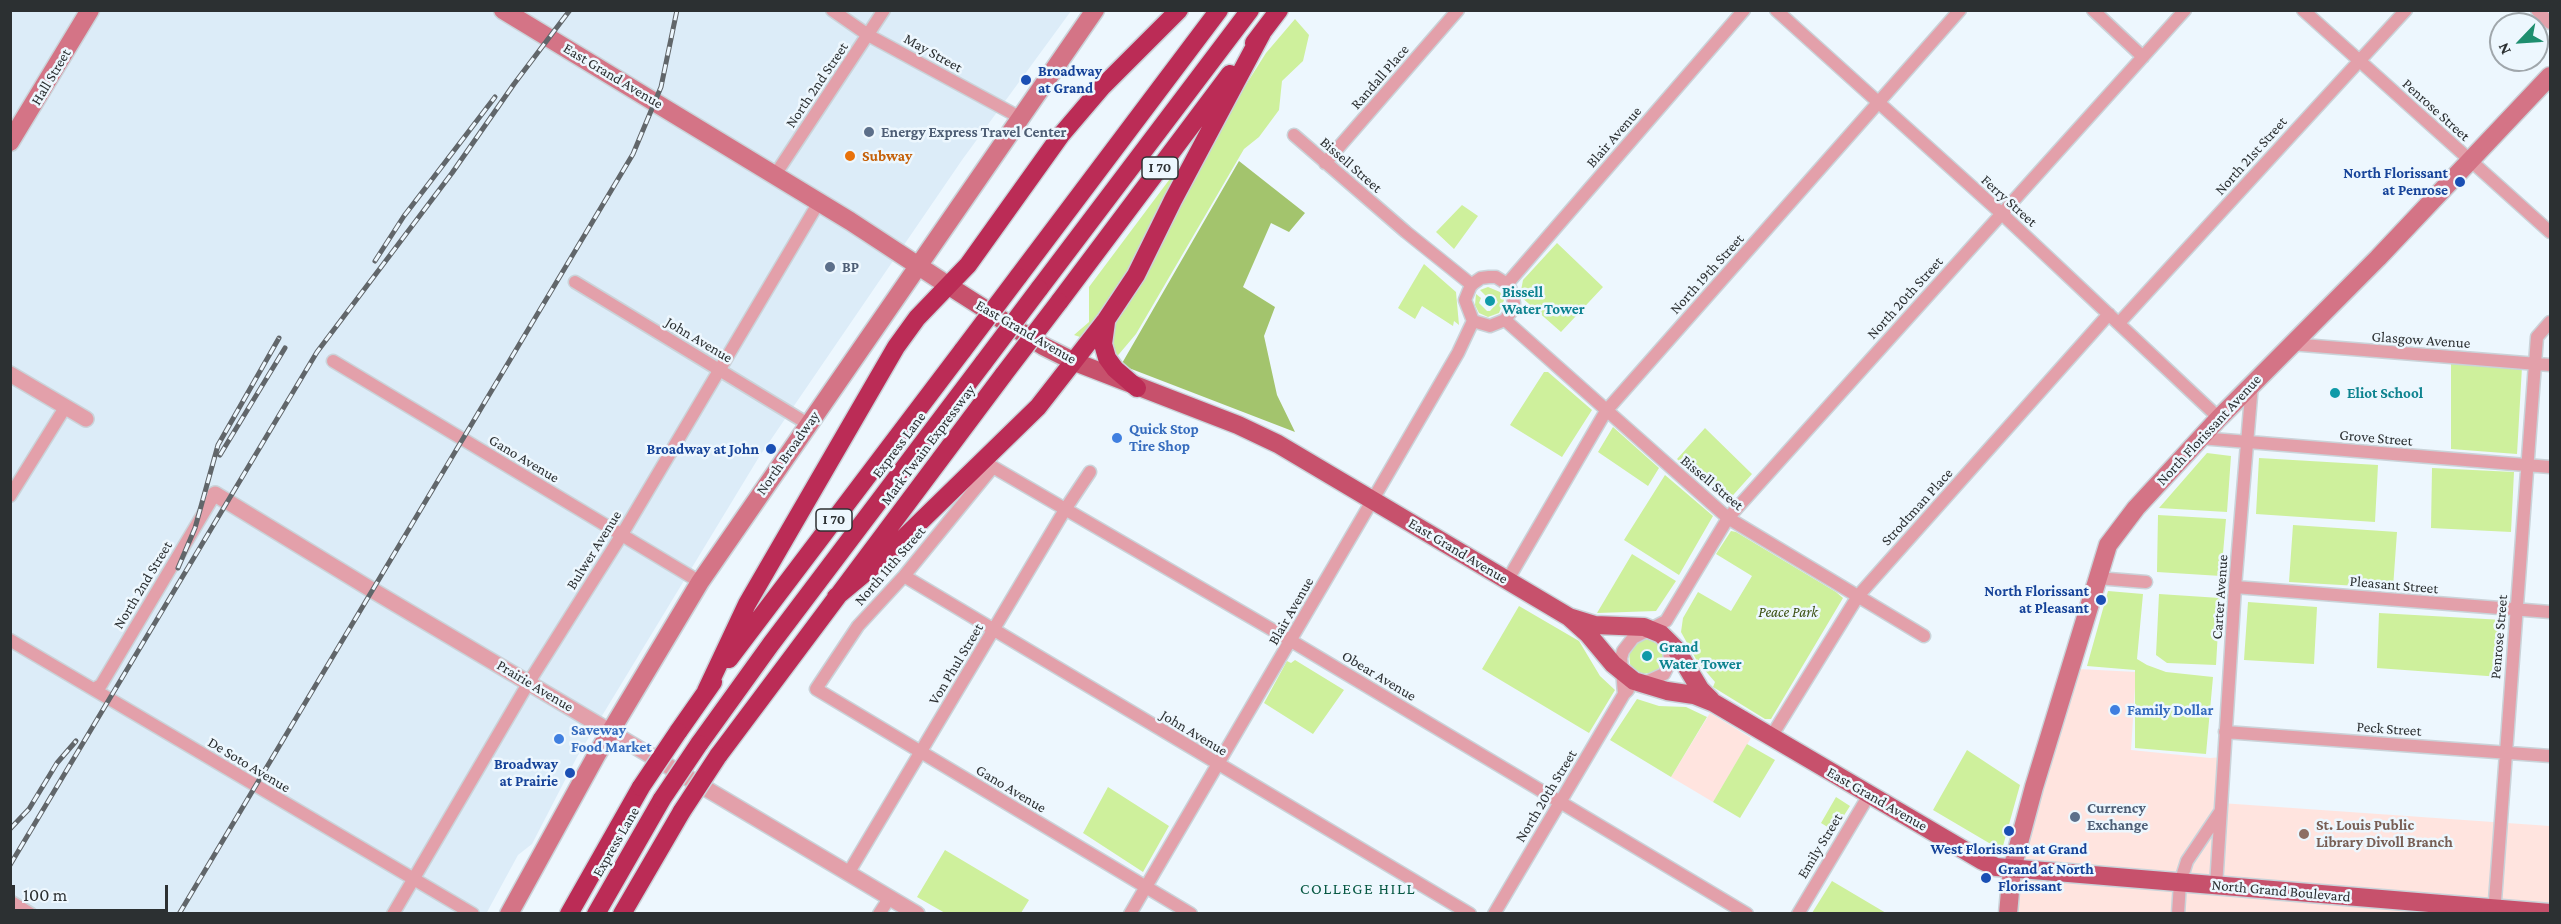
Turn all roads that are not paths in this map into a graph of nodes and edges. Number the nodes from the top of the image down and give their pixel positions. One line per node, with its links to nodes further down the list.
1 (90, 10): 28 (main road, Hall Street)
2 (502, 10): 31 (main road, East Grand Avenue)
3 (832, 10): 21 (street, May Street)
4 (884, 10): 21 (street, North 2nd Street)
5 (1095, 10): 26 (main road, North Broadway)
6 (1179, 10): 39 (highway)
7 (1219, 10): 93 (highway, Mark Twain Expressway / I 70, bridge)
8 (1250, 10): 121 (highway, Express Lane, bridge)
9 (1279, 10): 20 (highway, Mark Twain Expressway / I 70)
10 (1458, 10): 30 (street, Randall Place)
11 (1744, 10): 37 (street, Blair Avenue)
12 (1776, 10): 25 (street, Ferry Street)
13 (1960, 10): 25 (street, North 19th Street)
14 (2093, 10): 22 (street)
15 (2185, 10): 22 (street, North 20th Street)
16 (2303, 10): 23 (street, Penrose Street)
17 (2406, 10): 23 (street, North 21st Street)
18 (2537, 10): 19 (street)
19 (2550, 23)
20 (1262, 33): 41 (highway); 78 (highway, Mark Twain Expressway / I 70, bridge)
21 (868, 35): 26 (street, May Street); 31 (street, North 2nd Street)
22 (2143, 57): 33 (street, North 20th Street)
23 (2358, 61): 29 (street, Penrose Street); 40 (street, North 21st Street)
24 (2550, 76): 29 (main road, North Florissant Avenue)
25 (1878, 105): 33 (street, Ferry Street); 55 (street, North 19th Street)
26 (1021, 118): 35 (main road, North Broadway)
27 (1294, 135): 30 (street, Bissell Street)
28 (10, 142)
29 (2470, 160): 34 (street, Penrose Street); 45 (main road, North Florissant Avenue)
30 (1324, 163): 38 (street, Bissell Street)
31 (775, 175): 32 (main road, East Grand Avenue)
32 (819, 202): 35 (main road, East Grand Avenue); 50 (street, Bulwer Avenue)
33 (2001, 213): 40 (street, Ferry Street); 69 (street, North 20th Street)
34 (2550, 232)
35 (917, 265): 39 (main road, East Grand Avenue); 58 (main road, North Broadway)
36 (575, 282): 50 (street, John Avenue)
37 (1507, 284): 38 (street); 42 (street)
38 (1472, 285): 43 (street)
39 (949, 286): 47 (main road, East Grand Avenue); 93 (highway)
40 (2114, 319): 57 (street, Ferry Street); 77 (street, Strodtman Place)
41 (1106, 320): 47 (highway); 53 (highway)
42 (1505, 320): 43 (street); 55 (street, Bissell Street)
43 (1473, 321): 67 (street, Blair Avenue)
44 (2550, 322): 48 (street, Penrose Street)
45 (2290, 344): 48 (street, Glasgow Avenue); 52 (main road, North Florissant Avenue)
46 (333, 361): 70 (street, Gano Avenue)
47 (1075, 362): 53 (main road, East Grand Avenue); 78 (highway)
48 (2535, 363): 49 (street, Glasgow Avenue); 61 (street, Penrose Street)
49 (2550, 364)
50 (719, 370): 58 (street, John Avenue); 70 (street, Bulwer Avenue)
51 (10, 374): 54 (street)
52 (2252, 384): 57 (main road, North Florissant Avenue); 60 (street, Carter Avenue)
53 (1137, 388): 67 (main road, East Grand Avenue)
54 (66, 406): 56 (street); 66 (street)
55 (1606, 411): 69 (street, Bissell Street); 73 (street, North 19th Street)
56 (86, 418)
57 (2219, 418): 59 (main road, North Florissant Avenue)
58 (808, 424): 74 (main road, North Broadway)
59 (2200, 438): 60 (street, Grove Street); 72 (main road, North Florissant Avenue)
60 (2247, 442): 61 (street, Grove Street); 76 (street, Carter Avenue)
61 (2527, 465): 63 (street, Grove Street); 79 (street, Penrose Street)
62 (993, 467): 68 (street, Obear Avenue); 71 (street, North 11th Street)
63 (2550, 467)
64 (1090, 472): 68 (street, Von Phul Street)
65 (215, 494): 89 (street, Prairie Avenue); 91 (street, North 2nd Street)
66 (10, 496)
67 (1372, 501): 73 (main road, East Grand Avenue); 87 (street, Blair Avenue)
68 (1066, 508): 83 (street, Von Phul Street); 87 (street, Obear Avenue)
69 (1728, 518): 77 (street, Bissell Street); 82 (street, North 20th Street)
70 (621, 536): 74 (street, Gano Avenue); 89 (street, Bulwer Avenue)
71 (904, 576): 83 (street, John Avenue); 92 (street, North 11th Street)
72 (2097, 578): 75 (street); 106 (main road, North Florissant Avenue)
73 (1507, 581): 81 (main road, East Grand Avenue)
74 (700, 582): 96 (main road, North Broadway)
75 (2146, 582)
76 (2235, 587): 79 (street, Pleasant Street); 97 (street, Carter Avenue)
77 (1858, 596): 84 (street, Bissell Street); 98 (street, Strodtman Place)
78 (836, 597): 122 (highway, Mark Twain Expressway / I 70, bridge)
79 (2517, 610): 80 (street, Pleasant Street); 99 (street, Penrose Street)
80 (2550, 612)
81 (1569, 617): 82 (main road, East Grand Avenue); 88 (main road, East Grand Avenue)
82 (1659, 625): 86 (main road, East Grand Avenue); 88 (street, North 20th Street)
83 (994, 630): 100 (street, Von Phul Street); 102 (street, John Avenue)
84 (1924, 636)
85 (10, 640): 91 (street, De Soto Avenue)
86 (1669, 640): 90 (street, North 20th Street); 95 (main road, East Grand Avenue)
87 (1291, 641): 102 (street, Blair Avenue); 104 (street, Obear Avenue)
88 (1622, 673): 90 (main road, East Grand Avenue); 94 (street, North 20th Street)
89 (529, 681): 96 (street, Prairie Avenue); 108 (street, Bulwer Avenue)
90 (1641, 684): 94 (street, North 20th Street); 95 (main road, East Grand Avenue)
91 (94, 689): 108 (street, De Soto Avenue)
92 (816, 689): 100 (street, Gano Avenue)
93 (706, 691): 120 (highway, Mark Twain Expressway / I 70, bridge)
94 (1624, 694): 104 (street, North 20th Street)
95 (1714, 703): 98 (main road, East Grand Avenue)
96 (610, 732): 107 (street, Prairie Avenue); 119 (main road, North Broadway)
97 (2225, 732): 99 (street, Peck Street); 105 (street, Carter Avenue)
98 (1771, 737): 103 (main road, East Grand Avenue)
99 (2505, 752): 101 (street, Peck Street); 114 (street, Penrose Street)
100 (920, 753): 107 (street, Von Phul Street); 111 (street, Gano Avenue)
101 (2550, 756)
102 (1219, 765): 111 (street, Blair Avenue); 127 (street, John Avenue)
103 (1869, 795): 106 (main road, East Grand Avenue); 130 (street, Emily Street)
104 (1560, 801): 128 (street, North 20th Street); 129 (street, Obear Avenue)
105 (2220, 812): 109 (street); 110 (street, Carter Avenue)
106 (2012, 869): 109 (main road, North Grand Boulevard); 131 (main road, North Florissant Avenue)
107 (849, 872): 112 (street, Prairie Avenue)
108 (414, 879): 117 (street, Bulwer Avenue); 118 (street, De Soto Avenue)
109 (2180, 883): 110 (main road, North Grand Boulevard); 132 (street)
110 (2216, 886): 114 (main road, North Grand Boulevard)
111 (1146, 887): 125 (street, Blair Avenue); 126 (street, Gano Avenue)
112 (890, 897): 123 (street); 124 (street, Prairie Avenue)
113 (10, 901): 116 (street)
114 (2494, 911): 115 (main road, North Grand Boulevard)
115 (2550, 913)
116 (32, 914)
117 (393, 914)
118 (473, 914)
119 (509, 914)
120 (569, 914)
121 (596, 914)
122 (622, 914)
123 (879, 914)
124 (917, 914)
125 (1130, 914)
126 (1191, 914)
127 (1470, 914)
128 (1494, 914)
129 (1747, 914)
130 (1798, 914)
131 (2008, 914)
132 (2178, 914)

